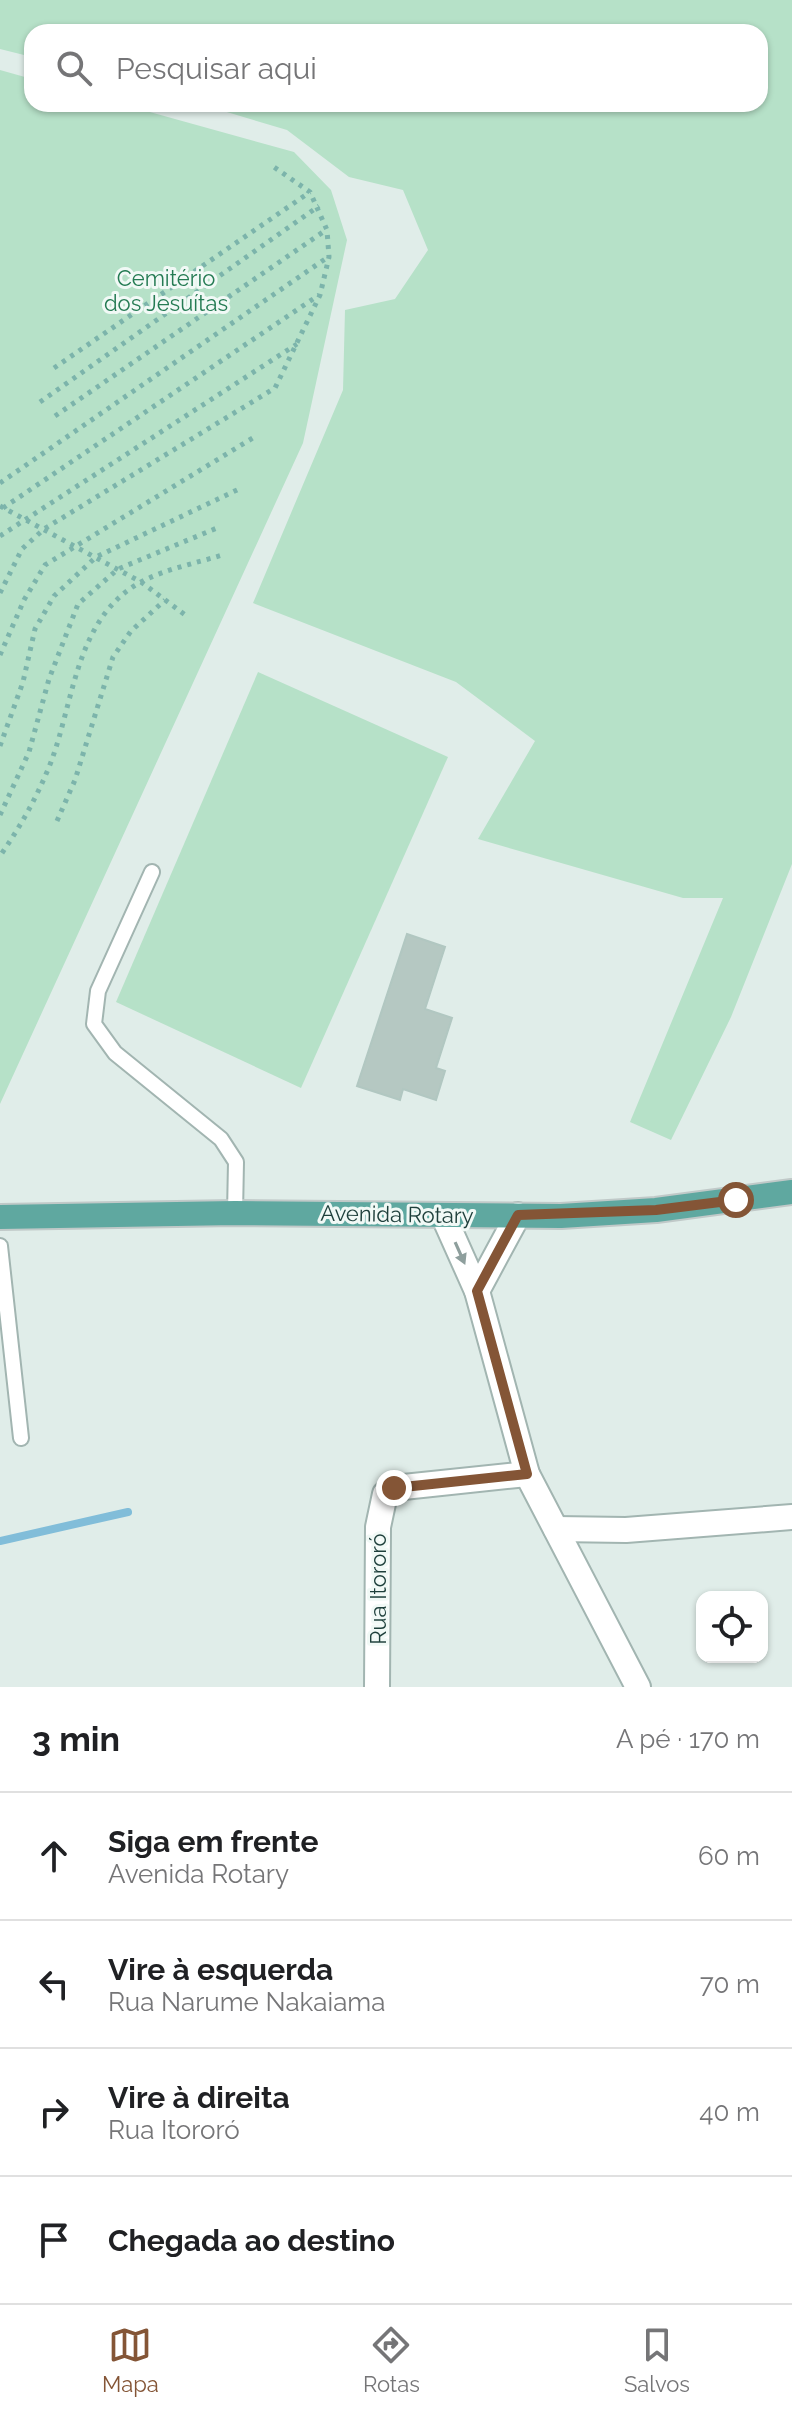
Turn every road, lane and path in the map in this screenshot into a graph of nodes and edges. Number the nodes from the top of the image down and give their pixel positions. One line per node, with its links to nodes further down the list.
1 (271, 165): 2 (path)
2 (310, 192): 3 (path); 8 (path)
3 (319, 206): 4 (path); 9 (path)
4 (327, 230): 5 (path); 10 (path)
5 (329, 257): 6 (path); 12 (path)
6 (320, 295): 7 (path); 14 (path)
7 (298, 344): 15 (path); 17 (path)
8 (54, 368)
9 (40, 402)
10 (55, 416)
11 (256, 436): 19 (path)
12 (0, 483)
13 (239, 489): 21 (path)
14 (2, 507): 15 (path)
15 (23, 518): 17 (path); 18 (path)
16 (217, 528): 22 (path)
17 (44, 529): 19 (path); 24 (path)
18 (0, 536)
19 (74, 545): 21 (path); 27 (path)
20 (222, 555): 23 (path)
21 (96, 557): 22 (path); 28 (path)
22 (118, 569): 23 (path); 29 (path)
23 (141, 582): 25 (path); 31 (path)
24 (0, 593)
25 (165, 600): 26 (path); 30 (path)
26 (188, 617)
27 (0, 655)
28 (0, 746)
29 (0, 815)
30 (57, 821)
31 (2, 853)
32 (152, 872): 34 (lane)
33 (792, 1192): 36 (main road, Avenida Rotary)
34 (235, 1213): 35 (main road, Avenida Rotary); 37 (main road, Avenida Rotary)
35 (443, 1215): 36 (main road, Avenida Rotary); 39 (street, one-way to 39)
36 (518, 1215): 39 (street)
37 (0, 1217)
38 (0, 1246): 40 (lane)
39 (477, 1291): 41 (street)
40 (21, 1438)
41 (527, 1474): 43 (street); 44 (street, Rua Itororó)
42 (792, 1517): 43 (street)
43 (556, 1529): 45 (street)
44 (377, 1687)
45 (638, 1687)

